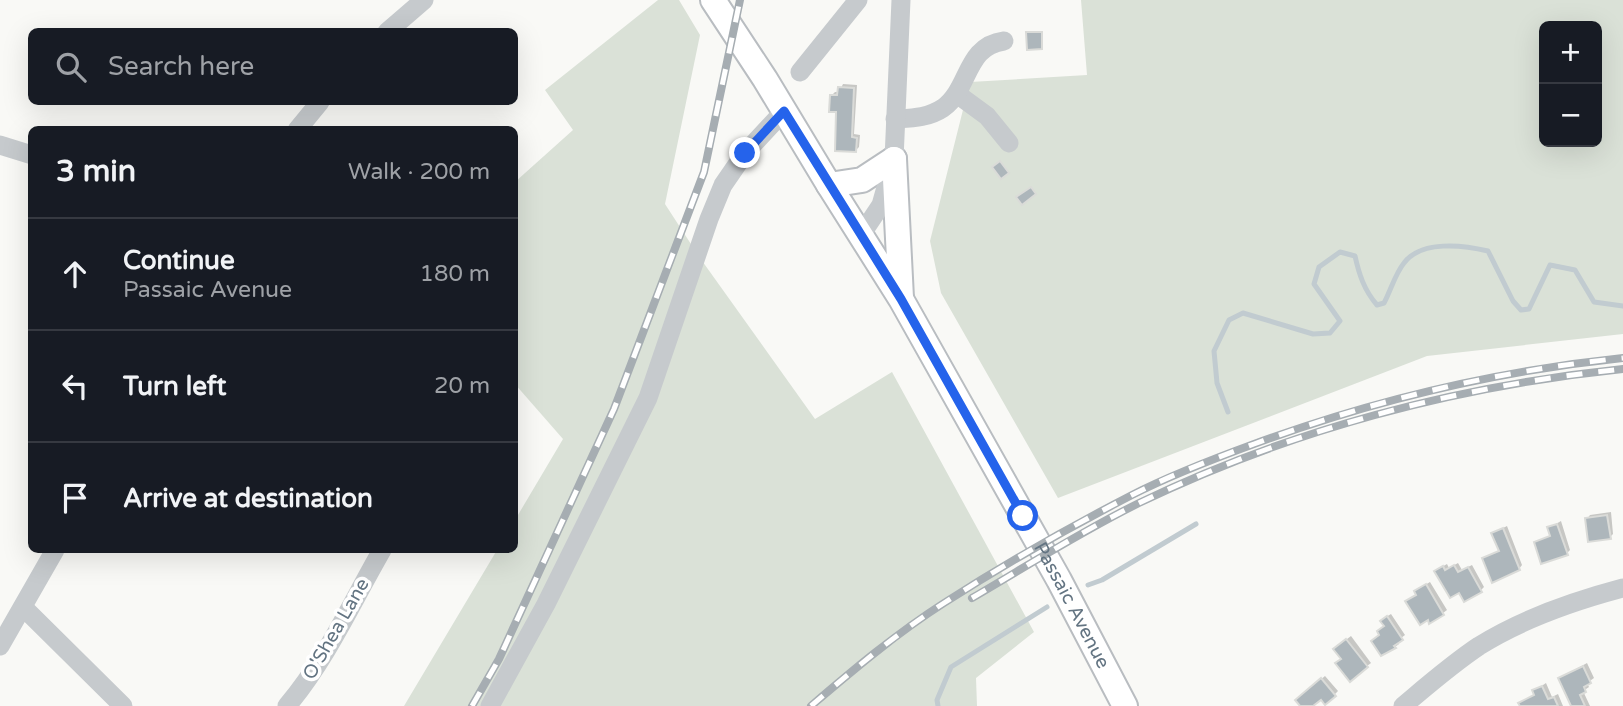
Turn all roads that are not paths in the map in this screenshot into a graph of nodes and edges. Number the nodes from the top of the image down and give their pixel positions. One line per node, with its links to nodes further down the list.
1 (424, 0): 5 (street)
2 (713, 0): 10 (main road, Passaic Avenue)
3 (858, 0): 7 (street)
4 (901, 0): 11 (street)
5 (392, 28)
6 (1004, 41): 8 (street)
7 (800, 72)
8 (957, 94): 11 (street); 13 (street)
9 (318, 105): 12 (street)
10 (784, 111): 17 (main road, Passaic Avenue); 27 (street)
11 (895, 119): 16 (street)
12 (300, 126)
13 (1009, 143)
14 (0, 145): 15 (street)
15 (28, 154)
16 (894, 159): 17 (main road); 18 (street); 19 (main road)
17 (829, 186): 18 (main road, Passaic Avenue)
18 (861, 235): 19 (main road, Passaic Avenue)
19 (901, 299): 28 (main road, Passaic Avenue)
20 (53, 553): 23 (street)
21 (380, 553): 26 (street, O'Shea Lane)
22 (1623, 588): 29 (street)
23 (23, 607): 24 (street); 25 (street)
24 (0, 646)
25 (123, 706)
26 (287, 706)
27 (491, 706)
28 (1125, 706)
29 (1403, 706)

